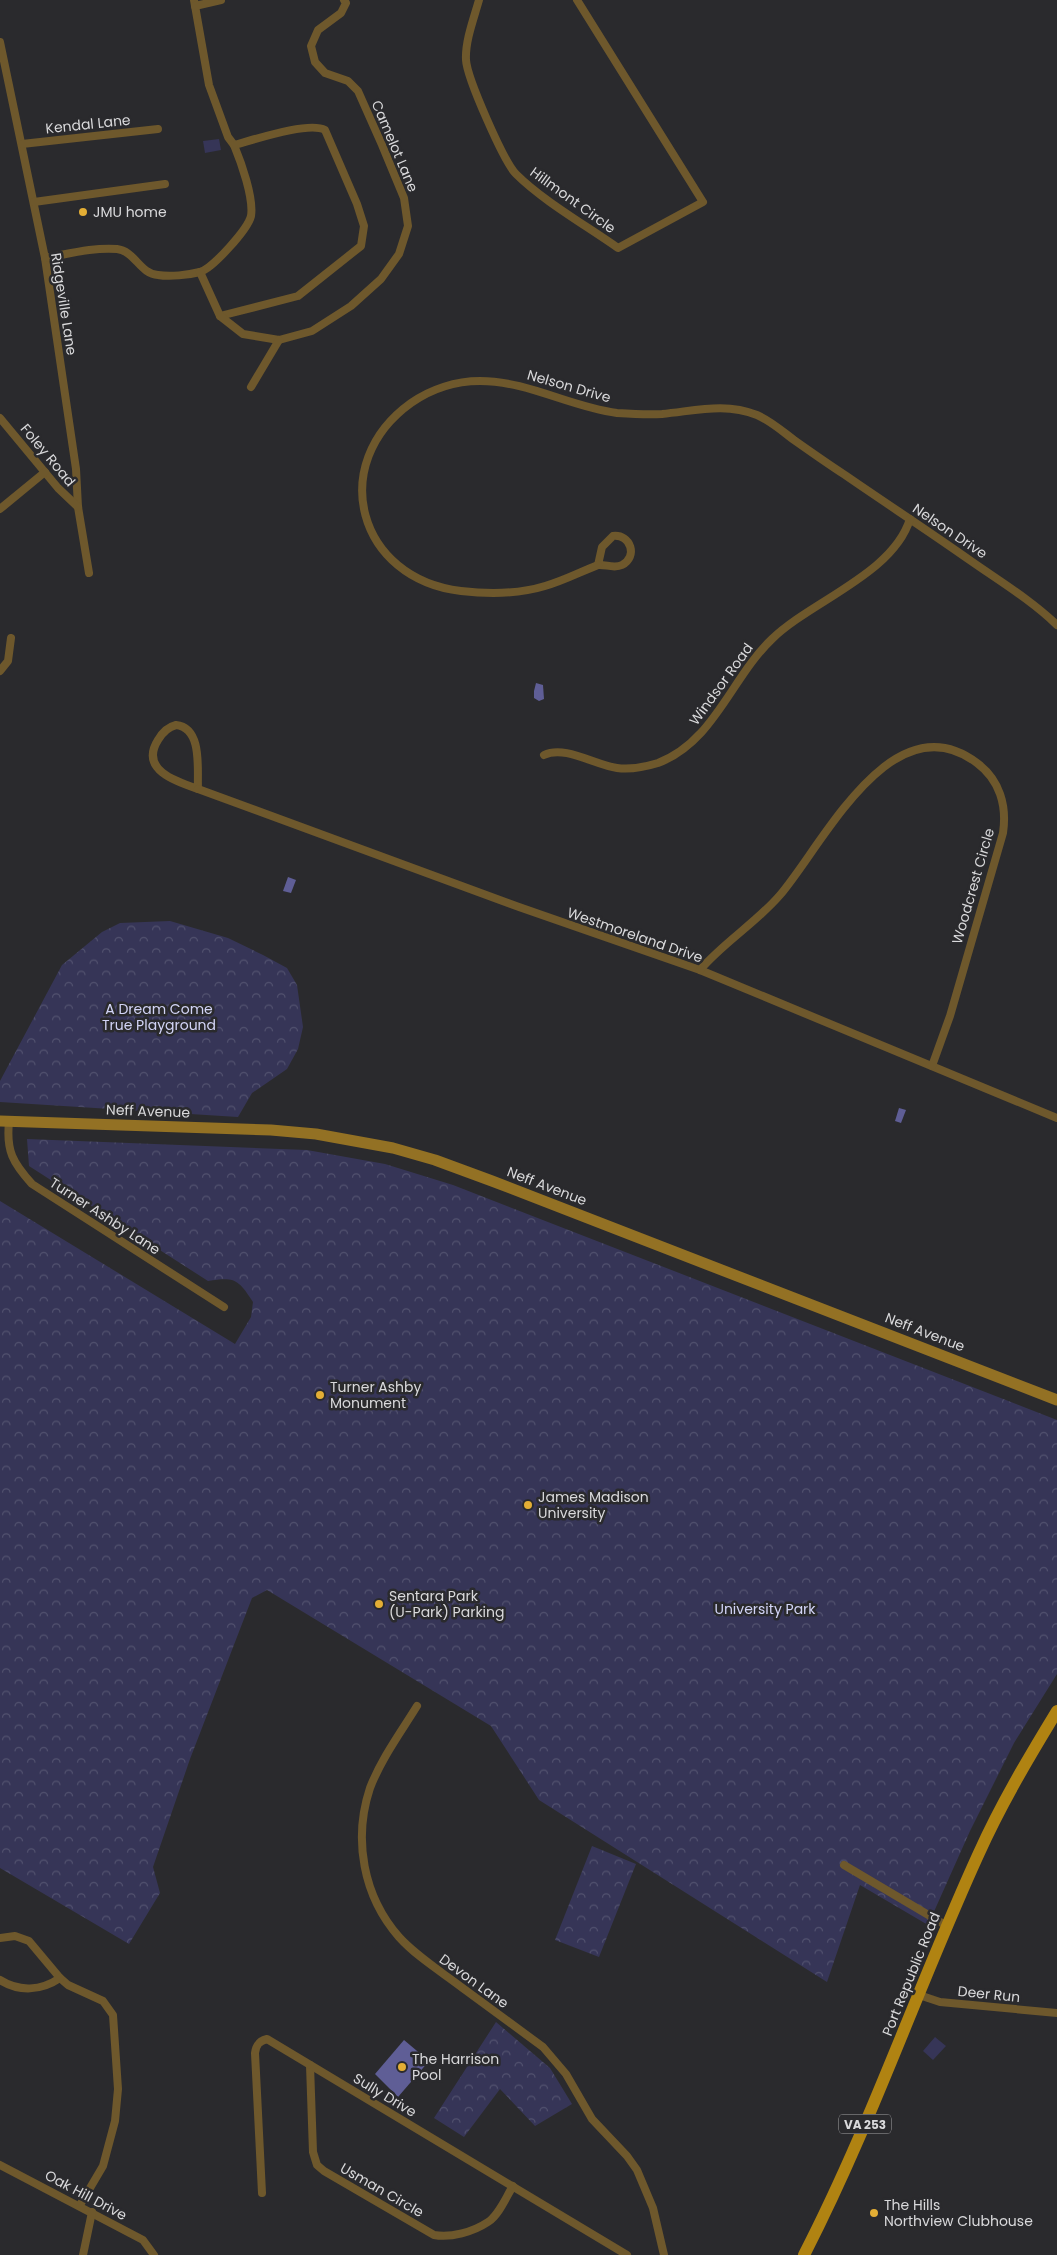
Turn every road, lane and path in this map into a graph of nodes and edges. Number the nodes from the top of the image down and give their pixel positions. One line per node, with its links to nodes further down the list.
1 (222, 0): 5 (street)
2 (344, 0): 15 (street, Camelot Lane)
3 (479, 0): 4 (street, Hillmont Circle)
4 (577, 0)
5 (194, 3): 9 (street)
6 (0, 42): 8 (street, Ridgeville Lane)
7 (158, 129): 8 (street, Kendal Lane)
8 (22, 144): 11 (street, Ridgeville Lane)
9 (234, 145): 13 (street); 14 (street)
10 (165, 184): 11 (street)
11 (34, 202): 12 (street, Ridgeville Lane)
12 (45, 258): 13 (street); 19 (street, Ridgeville Lane)
13 (200, 272): 14 (street, Camelot Lane)
14 (220, 316): 15 (street, Camelot Lane)
15 (279, 340): 16 (street)
16 (250, 387)
17 (0, 418): 18 (street, Foley Road)
18 (45, 472): 19 (street, Foley Road); 20 (street)
19 (78, 507): 23 (street, Ridgeville Lane)
20 (0, 509)
21 (910, 519): 22 (street, Nelson Drive); 24 (street, Nelson Drive); 27 (street, Windsor Road)
22 (598, 565): 22 (street, Nelson Drive)
23 (89, 573)
24 (1057, 625)
25 (11, 638): 26 (street)
26 (0, 671)
27 (544, 755)
28 (198, 789): 28 (street, Westmoreland Drive); 29 (street, Westmoreland Drive)
29 (700, 970): 30 (street, Westmoreland Drive); 30 (street, Woodcrest Circle)
30 (932, 1066): 31 (street, Westmoreland Drive)
31 (1057, 1118)
32 (4, 1121): 33 (street, Turner Ashby Lane); 34 (main road, Neff Avenue)
33 (224, 1307)
34 (1057, 1400)
35 (417, 1706): 53 (street, Devon Lane)
36 (1057, 1711): 38 (main road, Port Republic Road / VA 253)
37 (844, 1865): 38 (street)
38 (947, 1926): 42 (main road, Port Republic Road / VA 253)
39 (0, 1938): 40 (street)
40 (60, 1978): 41 (street); 48 (street)
41 (0, 1980)
42 (919, 1995): 43 (street, Deer Run); 54 (main road, Port Republic Road / VA 253)
43 (1057, 2013)
44 (310, 2065): 46 (street, Sully Drive); 46 (street, Usman Circle); 47 (street, Sully Drive)
45 (0, 2164): 48 (street, Oak Hill Drive)
46 (513, 2186): 52 (street, Sully Drive)
47 (262, 2193)
48 (80, 2206): 49 (street, Oak Hill Drive)
49 (92, 2212): 50 (street); 51 (street, Oak Hill Drive)
50 (83, 2255)
51 (154, 2255)
52 (627, 2255)
53 (664, 2255)
54 (804, 2255)

